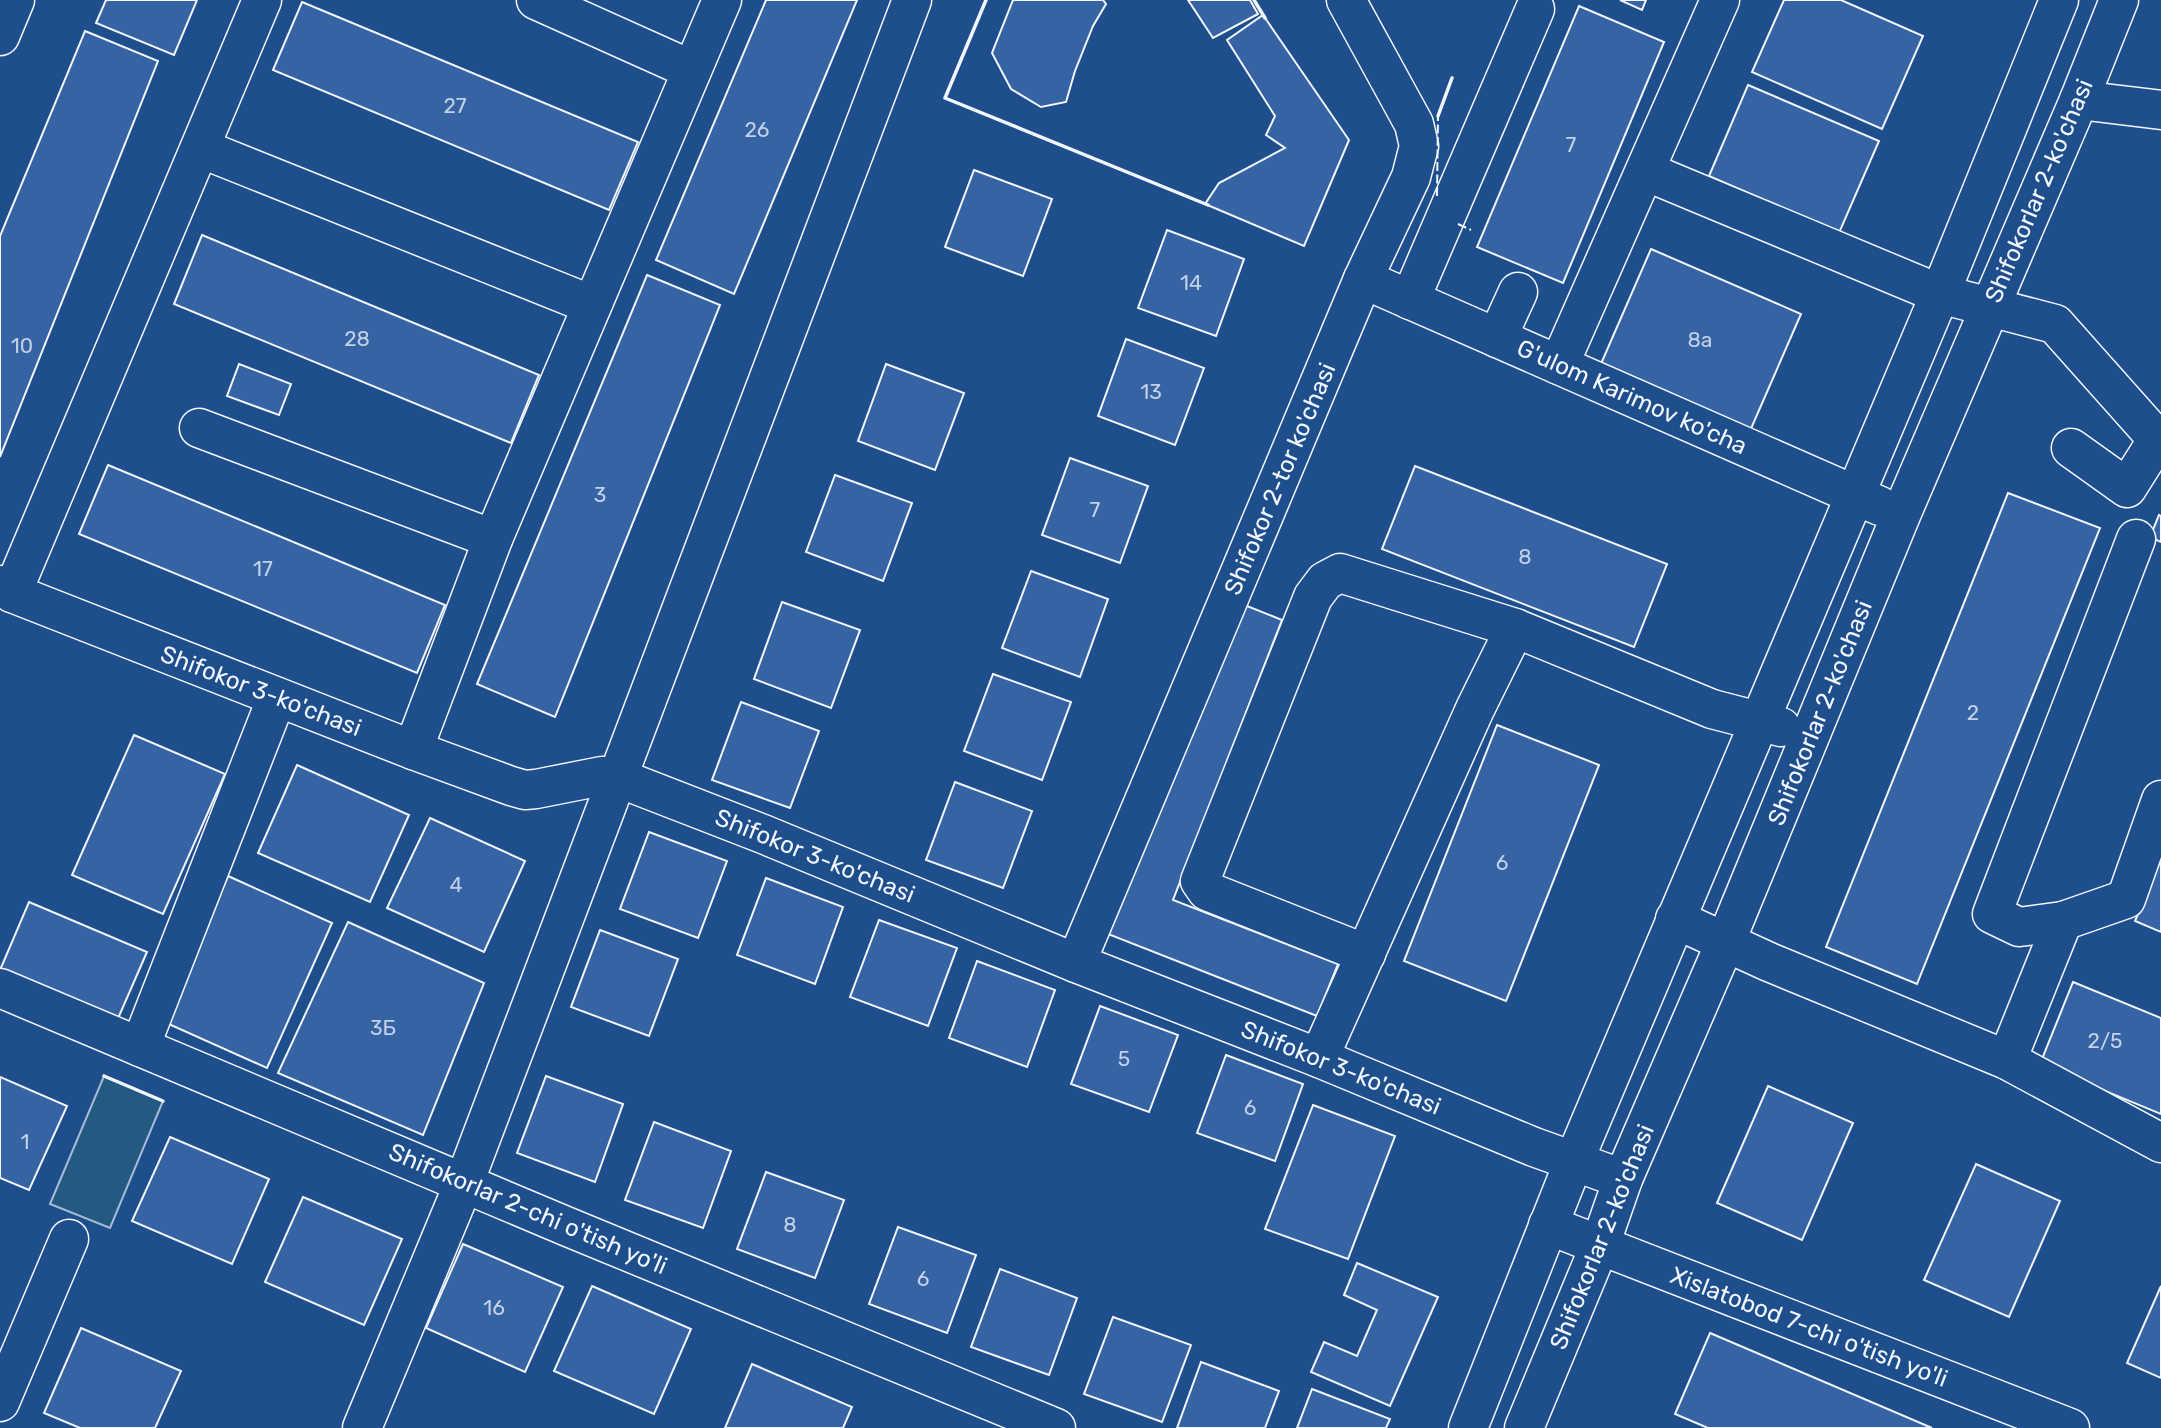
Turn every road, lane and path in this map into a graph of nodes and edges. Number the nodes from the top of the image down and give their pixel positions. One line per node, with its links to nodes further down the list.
1 (15, 0): 11 (street)
2 (262, 0): 15 (street)
3 (536, 0): 12 (street)
4 (722, 0): 12 (street)
5 (912, 0): 38 (street)
6 (1346, 0): 17 (street, Shifokor 2-tor ko'chasi)
7 (1720, 0): 16 (street)
8 (2059, 0): 19 (street, Shifokorlar 2-ko'chasi)
9 (2119, 0): 13 (street, Shifokorlar 2-ko'chasi)
10 (1535, 9): 20 (street)
11 (0, 36)
12 (692, 70): 21 (street)
13 (2079, 100): 14 (street); 22 (street, Shifokorlar 2-ko'chasi)
14 (2161, 110)
15 (200, 148): 21 (street); 32 (street)
16 (1645, 171): 19 (street); 24 (street)
17 (1363, 279): 20 (street, G'ulom Karimov ko'cha); 44 (street, Shifokor 2-tor ko'chasi)
18 (1518, 292): 23 (street)
19 (1940, 294): 22 (street); 28 (street, Shifokorlar 2-ko'chasi)
20 (1410, 300): 23 (street, G'ulom Karimov ko'cha)
21 (592, 305): 30 (street)
22 (1990, 306): 26 (street); 29 (street, Shifokorlar 2-ko'chasi)
23 (1497, 338): 24 (street, G'ulom Karimov ko'cha)
24 (1559, 365): 28 (street, G'ulom Karimov ko'cha)
25 (198, 428): 30 (street)
26 (2159, 441): 27 (street)
27 (2071, 448)
28 (1855, 496): 29 (street, G'ulom Karimov ko'cha); 35 (street, Shifokorlar 2-ko'chasi)
29 (1902, 515): 36 (street, Shifokorlar 2-ko'chasi)
30 (493, 539): 37 (street)
31 (2136, 539): 41 (street)
32 (6, 589): 34 (street, Shifokor 3-ko'chasi)
33 (1515, 628): 35 (street); 43 (street); 43 (street)
34 (277, 697): 37 (street, Shifokor 3-ko'chasi); 46 (street)
35 (1759, 720): 36 (street); 40 (street, Shifokorlar 2-ko'chasi)
36 (1810, 736): 42 (street, Shifokorlar 2-ko'chasi)
37 (413, 750): 38 (street, Shifokor 3-ko'chasi)
38 (616, 777): 44 (street, Shifokor 3-ko'chasi); 52 (street)
39 (2161, 800): 41 (street)
40 (1675, 919): 42 (street); 50 (street, Shifokorlar 2-ko'chasi)
41 (2063, 921): 48 (street)
42 (1725, 943): 48 (street); 51 (street, Shifokorlar 2-ko'chasi)
43 (1366, 954): 47 (street)
44 (1076, 963): 47 (street, Shifokor 3-ko'chasi)
45 (0, 988): 46 (street, Shifokorlar 2-chi o'tish yo'li)
46 (140, 1047): 52 (street, Shifokorlar 2-chi o'tish yo'li)
47 (1320, 1058): 50 (street, Shifokor 3-ko'chasi)
48 (2007, 1060): 49 (street)
49 (2161, 1143)
50 (1574, 1160): 51 (street, Shifokor 3-ko'chasi); 53 (street, Shifokorlar 2-ko'chasi)
51 (1623, 1180): 55 (street, Shifokorlar 2-ko'chasi)
52 (464, 1183): 57 (street); 58 (street, Shifokorlar 2-chi o'tish yo'li)
53 (1548, 1225): 55 (street, Xislatobod 7-chi o'tish yo'li); 59 (street, Shifokorlar 2-ko'chasi)
54 (69, 1240): 56 (street)
55 (1600, 1245): 60 (street, Shifokorlar 2-ko'chasi); 61 (street, Xislatobod 7-chi o'tish yo'li)
56 (0, 1402)
57 (362, 1428)
58 (1056, 1428)
59 (1468, 1428)
60 (1524, 1428)
61 (2070, 1428)

